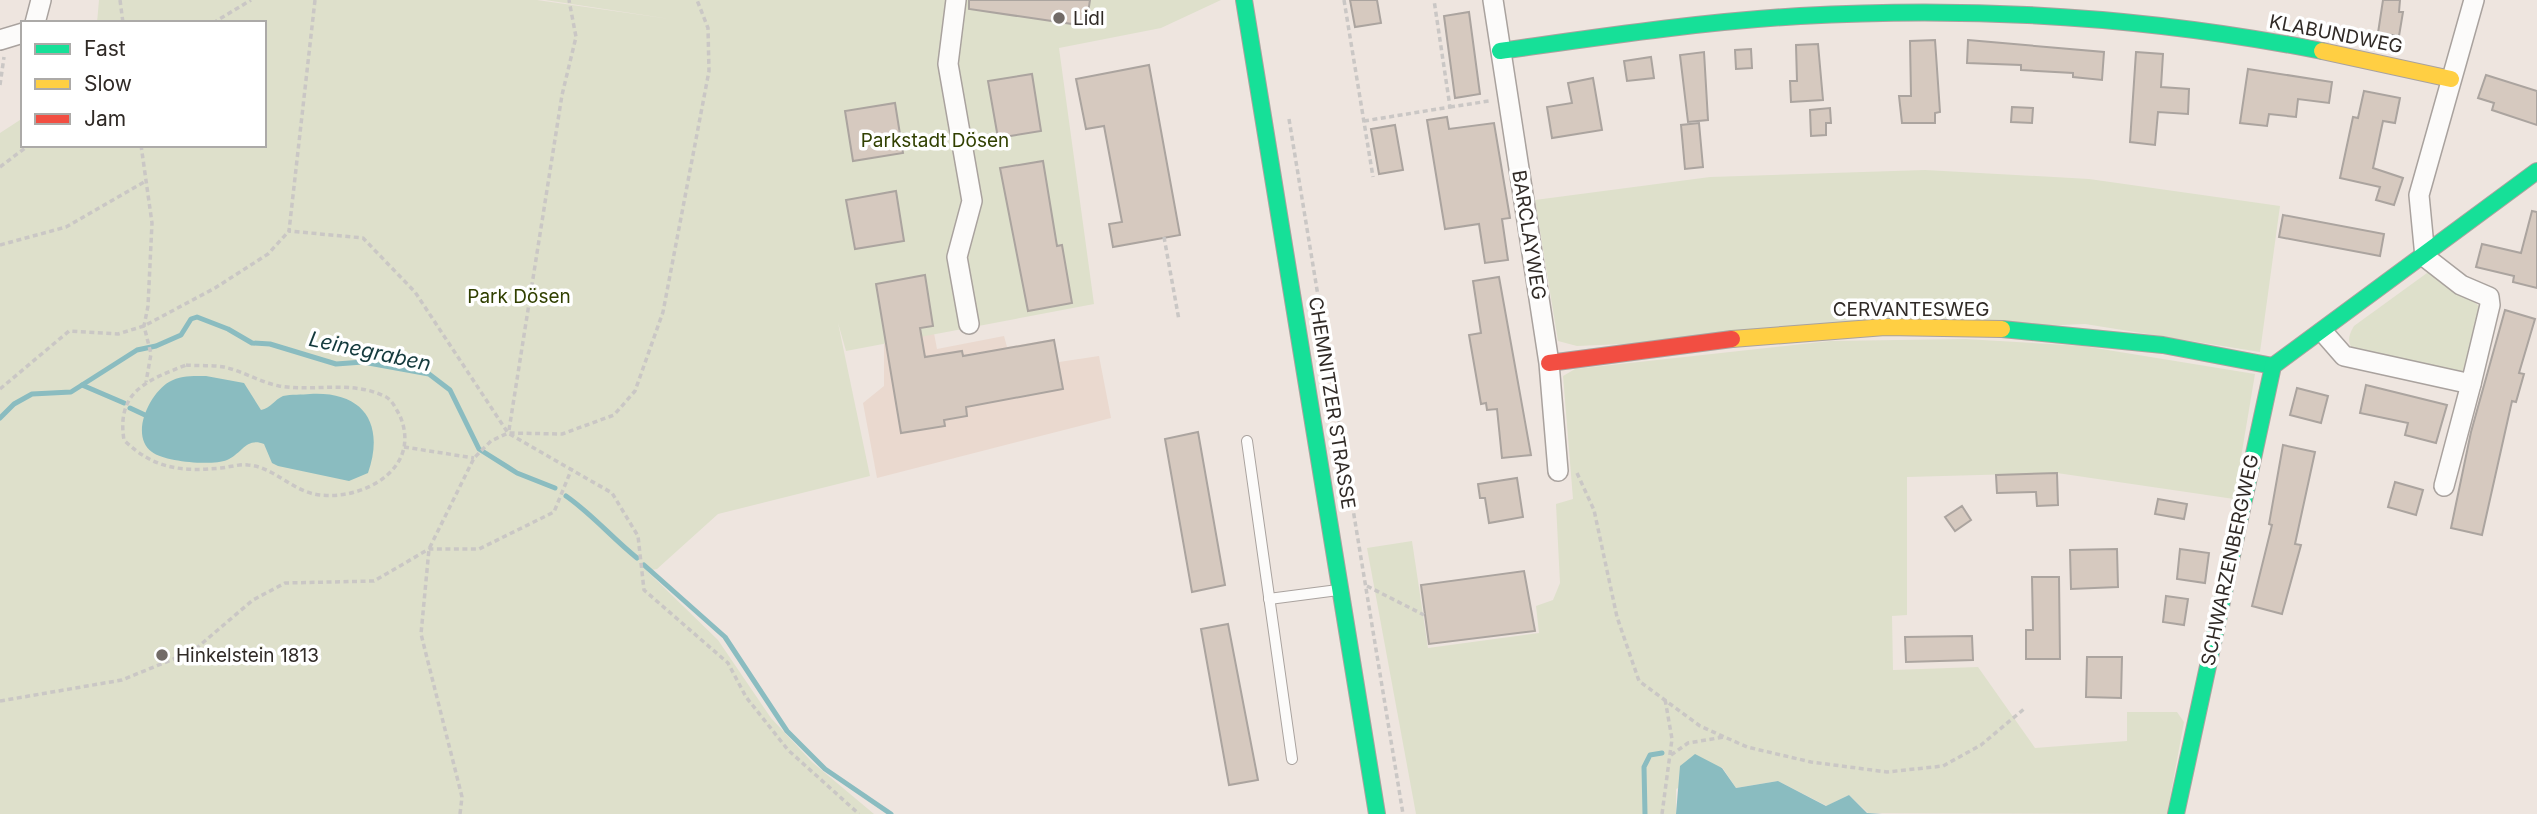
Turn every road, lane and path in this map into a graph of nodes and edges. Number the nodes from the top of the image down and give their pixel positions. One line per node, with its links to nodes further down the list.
1 (41, 0): 13 (street)
2 (120, 0): 14 (path)
3 (251, 0): 15 (path)
4 (316, 0): 31 (path)
5 (569, 0): 44 (path)
6 (697, 0): 44 (path)
7 (956, 0): 36 (street)
8 (1244, 0): 53 (street, CHEMNITZER STRASSE)
9 (1344, 0): 24 (path)
10 (1434, 0): 22 (path)
11 (1493, 0): 18 (street, BARCLAYWEG)
12 (2474, 0): 19 (street)
13 (36, 21)
14 (123, 21)
15 (216, 21)
16 (21, 34): 17 (street)
17 (3, 46): 20 (path)
18 (1500, 51): 19 (street, KLABUNDWEG); 21 (street, BARCLAYWEG)
19 (2451, 79): 34 (street)
20 (0, 85)
21 (1508, 98): 22 (path); 39 (street, BARCLAYWEG)
22 (1450, 107): 24 (path)
23 (1287, 108): 52 (path)
24 (1364, 121): 29 (path)
25 (26, 147): 27 (path)
26 (141, 147): 30 (path)
27 (0, 167)
28 (2537, 171): 34 (street)
29 (1373, 177)
30 (146, 181): 33 (path); 37 (path)
31 (289, 231): 37 (path); 44 (path)
32 (1164, 237): 35 (path)
33 (0, 245)
34 (2425, 257): 38 (street); 42 (street)
35 (1179, 320)
36 (969, 324)
37 (144, 326): 41 (path); 43 (path)
38 (2323, 332): 40 (street); 42 (street)
39 (1549, 363): 40 (street, CERVANTESWEG); 49 (street, BARCLAYWEG)
40 (2273, 366): 67 (street, SCHWARZENBERGWEG)
41 (146, 382): 46 (path); 46 (path)
42 (2470, 384): 50 (street)
43 (0, 389)
44 (508, 433): 47 (path); 48 (path)
45 (1247, 441): 54 (lane)
46 (404, 447): 47 (path)
47 (474, 458): 51 (path)
48 (572, 468): 51 (path); 63 (path)
49 (1558, 471): 56 (path)
50 (2444, 486)
51 (429, 549): 57 (path); 62 (path)
52 (1367, 586): 55 (path); 65 (path)
53 (1341, 590): 54 (lane); 64 (street, CHEMNITZER STRASSE)
54 (1269, 599): 61 (lane)
55 (1424, 615)
56 (1664, 697): 59 (path); 60 (path)
57 (0, 701)
58 (2025, 709): 59 (path)
59 (1724, 737): 60 (path)
60 (1671, 755): 66 (path)
61 (1292, 759)
62 (460, 814)
63 (859, 814)
64 (1377, 814)
65 (1403, 814)
66 (1662, 814)
67 (2176, 814)

